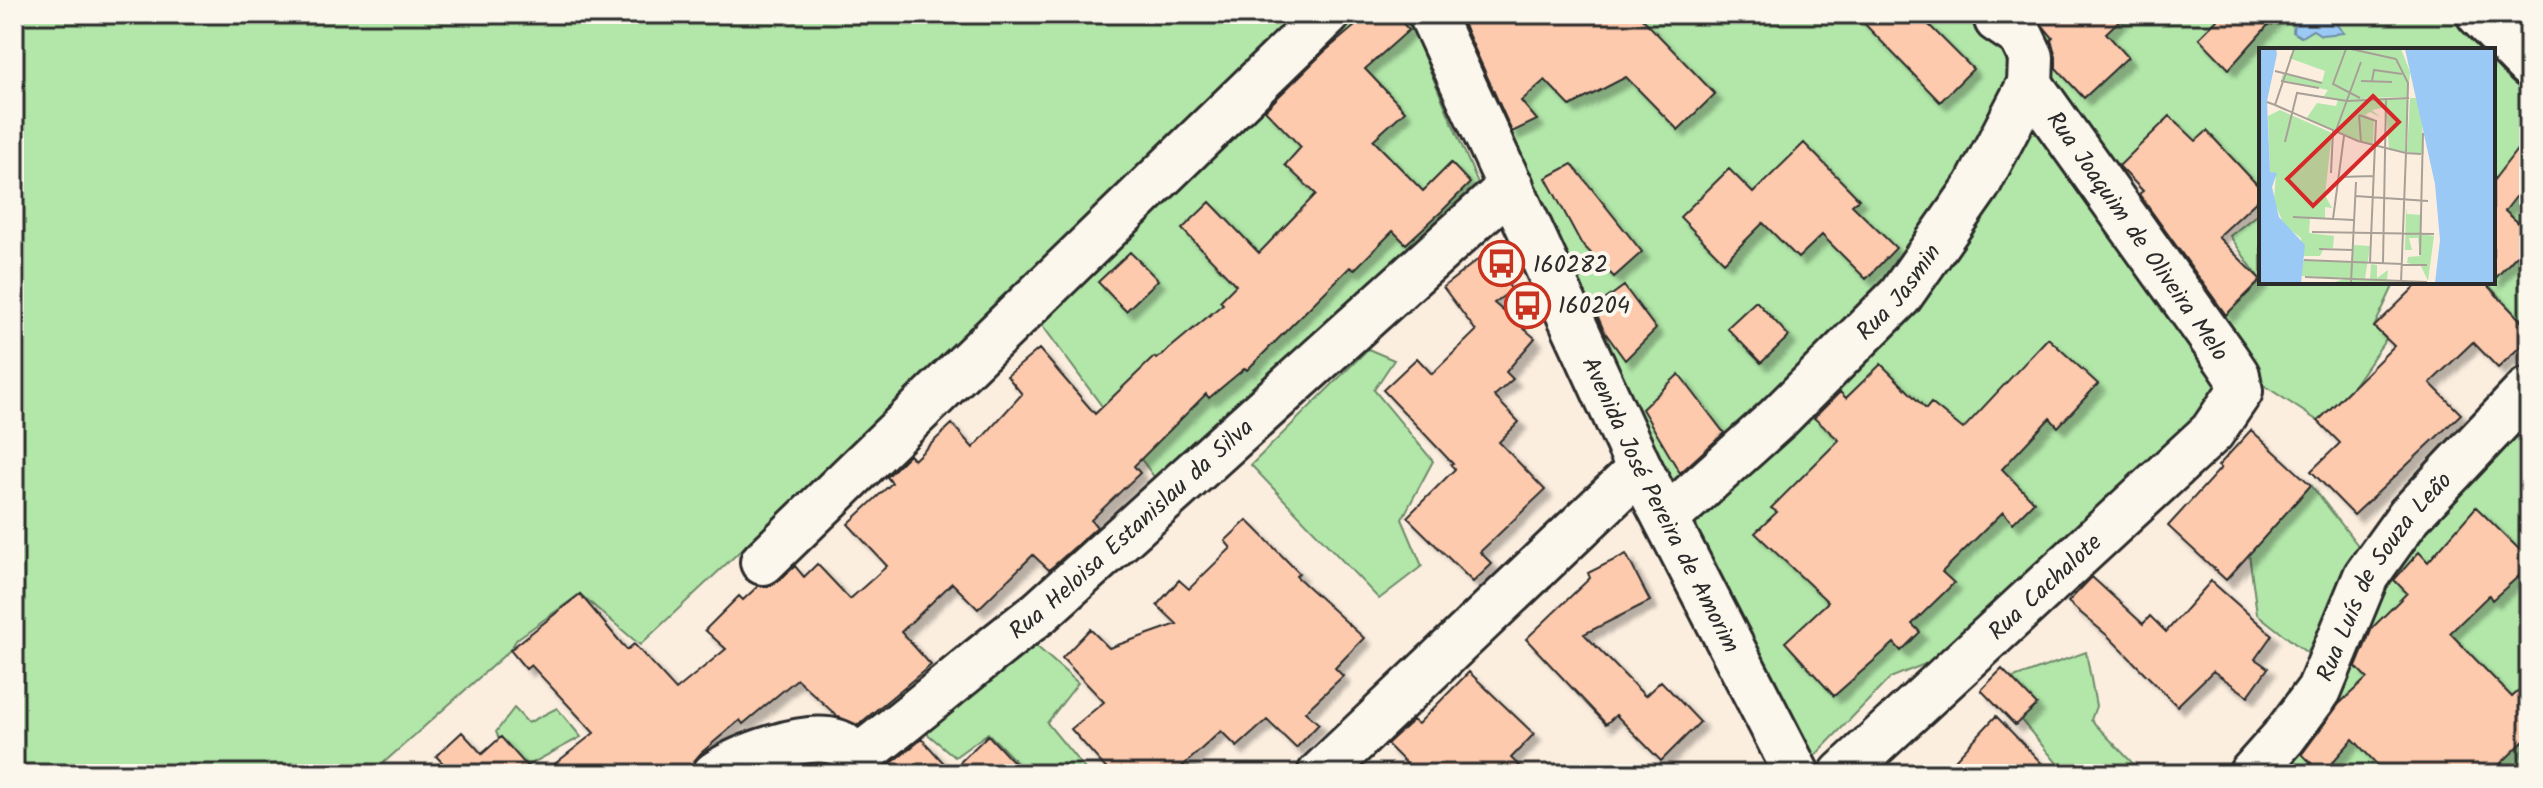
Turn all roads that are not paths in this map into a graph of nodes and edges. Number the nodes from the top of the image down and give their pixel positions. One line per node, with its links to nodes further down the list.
1 (1328, 14): 12 (street)
2 (1431, 14): 7 (street, Avenida José Pereira de Amorim)
3 (2479, 14): 5 (street)
4 (1997, 20): 6 (street)
5 (2529, 65)
6 (2030, 84): 9 (street, Rua Joaquim de Oliveira Melo); 11 (street, Rua Jasmin)
7 (1511, 186): 10 (street, Avenida José Pereira de Amorim); 13 (street, Rua Heloisa Estanislau da Silva)
8 (2529, 389): 18 (street, Rua Luís de Souza Leão)
9 (2240, 391): 17 (street, Rua Cachalote)
10 (1640, 469): 11 (street, Avenida José Pereira de Amorim); 15 (street)
11 (1667, 518): 16 (street, Avenida José Pereira de Amorim)
12 (763, 562)
13 (865, 766): 14 (street, Rua Heloisa Estanislau da Silva)
14 (715, 774)
15 (1320, 774)
16 (1797, 774)
17 (1842, 774)
18 (2251, 774)

